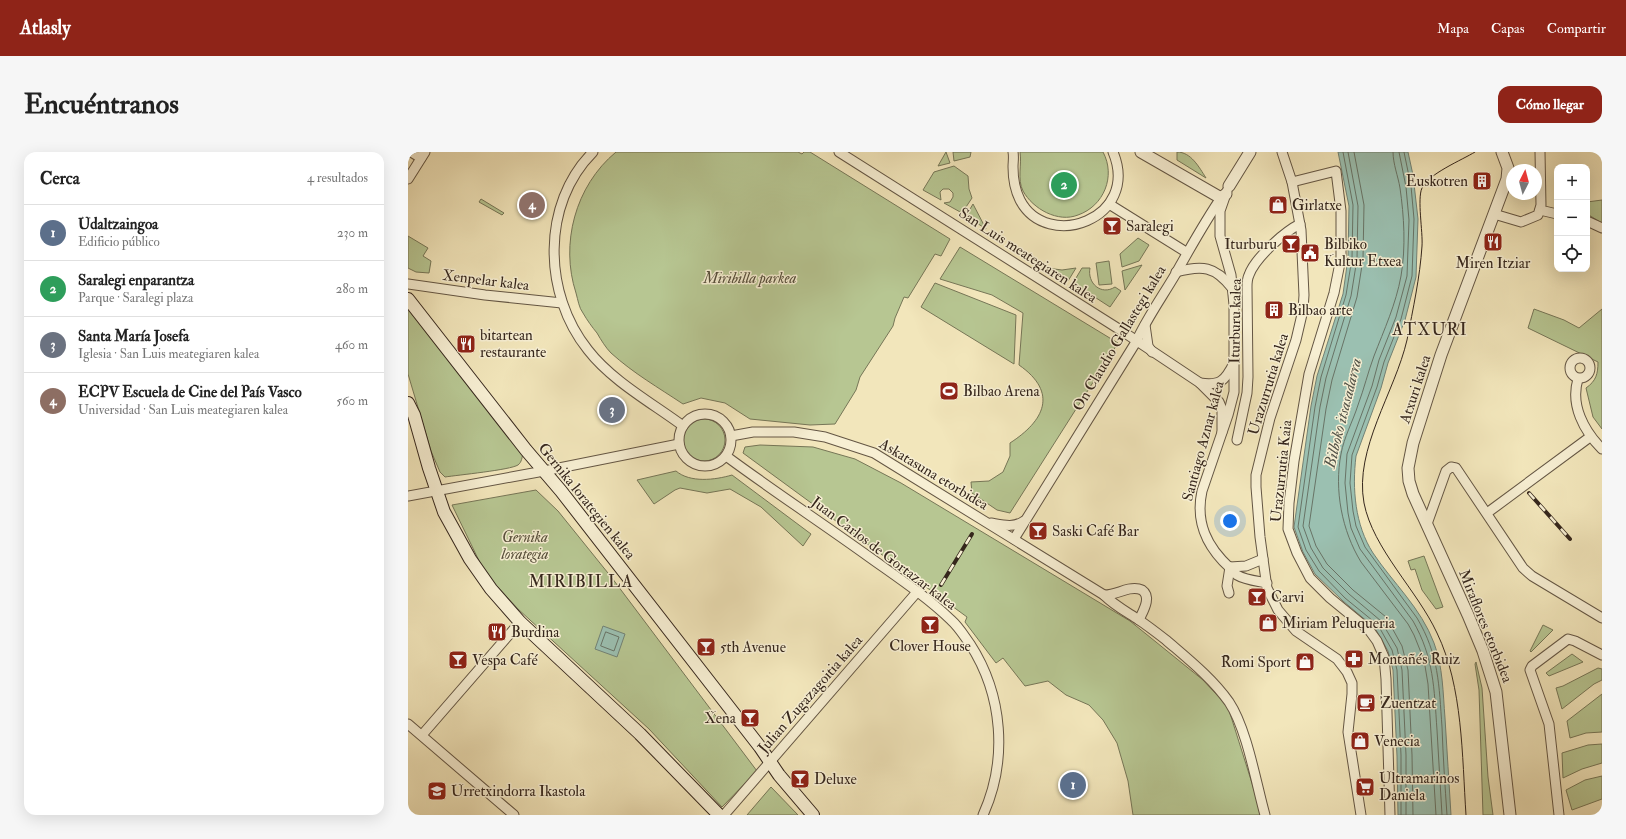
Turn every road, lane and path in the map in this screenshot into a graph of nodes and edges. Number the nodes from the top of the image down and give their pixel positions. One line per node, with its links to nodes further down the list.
1 (411, 152): 11 (street)
2 (593, 152): 27 (street)
3 (839, 152): 29 (street, San Luis meategiaren kalea)
4 (1013, 152): 15 (street)
5 (1113, 152): 15 (street)
6 (1141, 152): 14 (street)
7 (1250, 152): 14 (street, On Claudio Gallastegi kalea)
8 (1282, 152): 13 (street, Urazurrutia kalea)
9 (1502, 152): 18 (street, Atxuri kalea)
10 (1540, 152): 16 (street)
11 (423, 155): 12 (street)
12 (408, 179)
13 (1292, 182): 20 (street, Urazurrutia kalea); 71 (street, Urazurrutia Kaia)
14 (1225, 193): 22 (street, On Claudio Gallastegi kalea); 25 (street, Santiago Aznar kalea)
15 (1109, 204): 22 (street)
16 (1540, 210): 17 (street); 18 (street)
17 (1554, 213)
18 (1494, 214): 49 (street, Atxuri kalea)
19 (1590, 222): 21 (street)
20 (1300, 224): 39 (street, Iturburu kalea); 51 (street, Urazurrutia kalea)
21 (1602, 228)
22 (1186, 252): 23 (street, On Claudio Gallastegi kalea)
23 (1176, 272): 25 (street); 28 (street, On Claudio Gallastegi kalea)
24 (408, 284): 27 (street, Xenpelar kalea)
25 (1232, 289): 31 (street, Santiago Aznar kalea)
26 (408, 299): 43 (main road, Gernika lorategien kalea)
27 (562, 303): 35 (street)
28 (1146, 321): 29 (street, On Claudio Gallastegi kalea); 30 (street)
29 (1136, 342): 30 (street, San Luis meategiaren kalea); 47 (street, On Claudio Gallastegi kalea)
30 (1153, 353): 33 (street, San Luis meategiaren kalea)
31 (1234, 363): 33 (street); 36 (street, Santiago Aznar kalea)
32 (1578, 379): 38 (street)
33 (1200, 383): 36 (street, San Luis meategiaren kalea)
34 (408, 403): 44 (main road)
35 (683, 426): 37 (street); 40 (street)
36 (1222, 432): 52 (street, Santiago Aznar kalea)
37 (731, 436): 42 (street); 48 (street, Askatasuna etorbidea)
38 (1590, 437): 41 (street); 46 (street)
39 (1238, 440)
40 (679, 444): 42 (street); 43 (street)
41 (1602, 449)
42 (726, 456): 54 (street, Juan Carlos de Gortazar kalea)
43 (544, 471): 44 (street); 63 (main road, Gernika lorategien kalea)
44 (436, 491): 45 (street); 59 (main road)
45 (408, 496)
46 (1487, 513): 49 (street); 57 (street)
47 (1024, 521): 48 (street); 50 (street, On Claudio Gallastegi kalea)
48 (987, 523): 50 (street, Askatasuna etorbidea)
49 (1427, 524): 72 (street, Miraflores etorbidea)
50 (1014, 539): 56 (street, Askatasuna etorbidea)
51 (1263, 559): 52 (street); 53 (street, Urazurrutia kalea)
52 (1230, 567): 53 (street, Santiago Aznar kalea); 55 (street)
53 (1267, 582): 70 (street, Urazurrutia kalea)
54 (917, 592): 63 (street, Julian Zugazagoitia kalea); 68 (street, Juan Carlos de Gortazar kalea)
55 (1228, 593)
56 (1104, 595): 58 (street, Askatasuna etorbidea); 58 (street)
57 (1602, 618)
58 (1139, 620): 69 (street, Askatasuna etorbidea)
59 (520, 622): 62 (street); 65 (main road)
60 (1602, 655): 73 (street)
61 (408, 724): 62 (street)
62 (422, 735): 64 (street)
63 (770, 761): 66 (street, Julian Zugazagoitia kalea); 67 (main road, Gernika lorategien kalea)
64 (514, 815)
65 (719, 815)
66 (724, 815)
67 (813, 815)
68 (983, 815)
69 (1265, 815)
70 (1361, 815)
71 (1390, 815)
72 (1510, 815)
73 (1559, 815)

